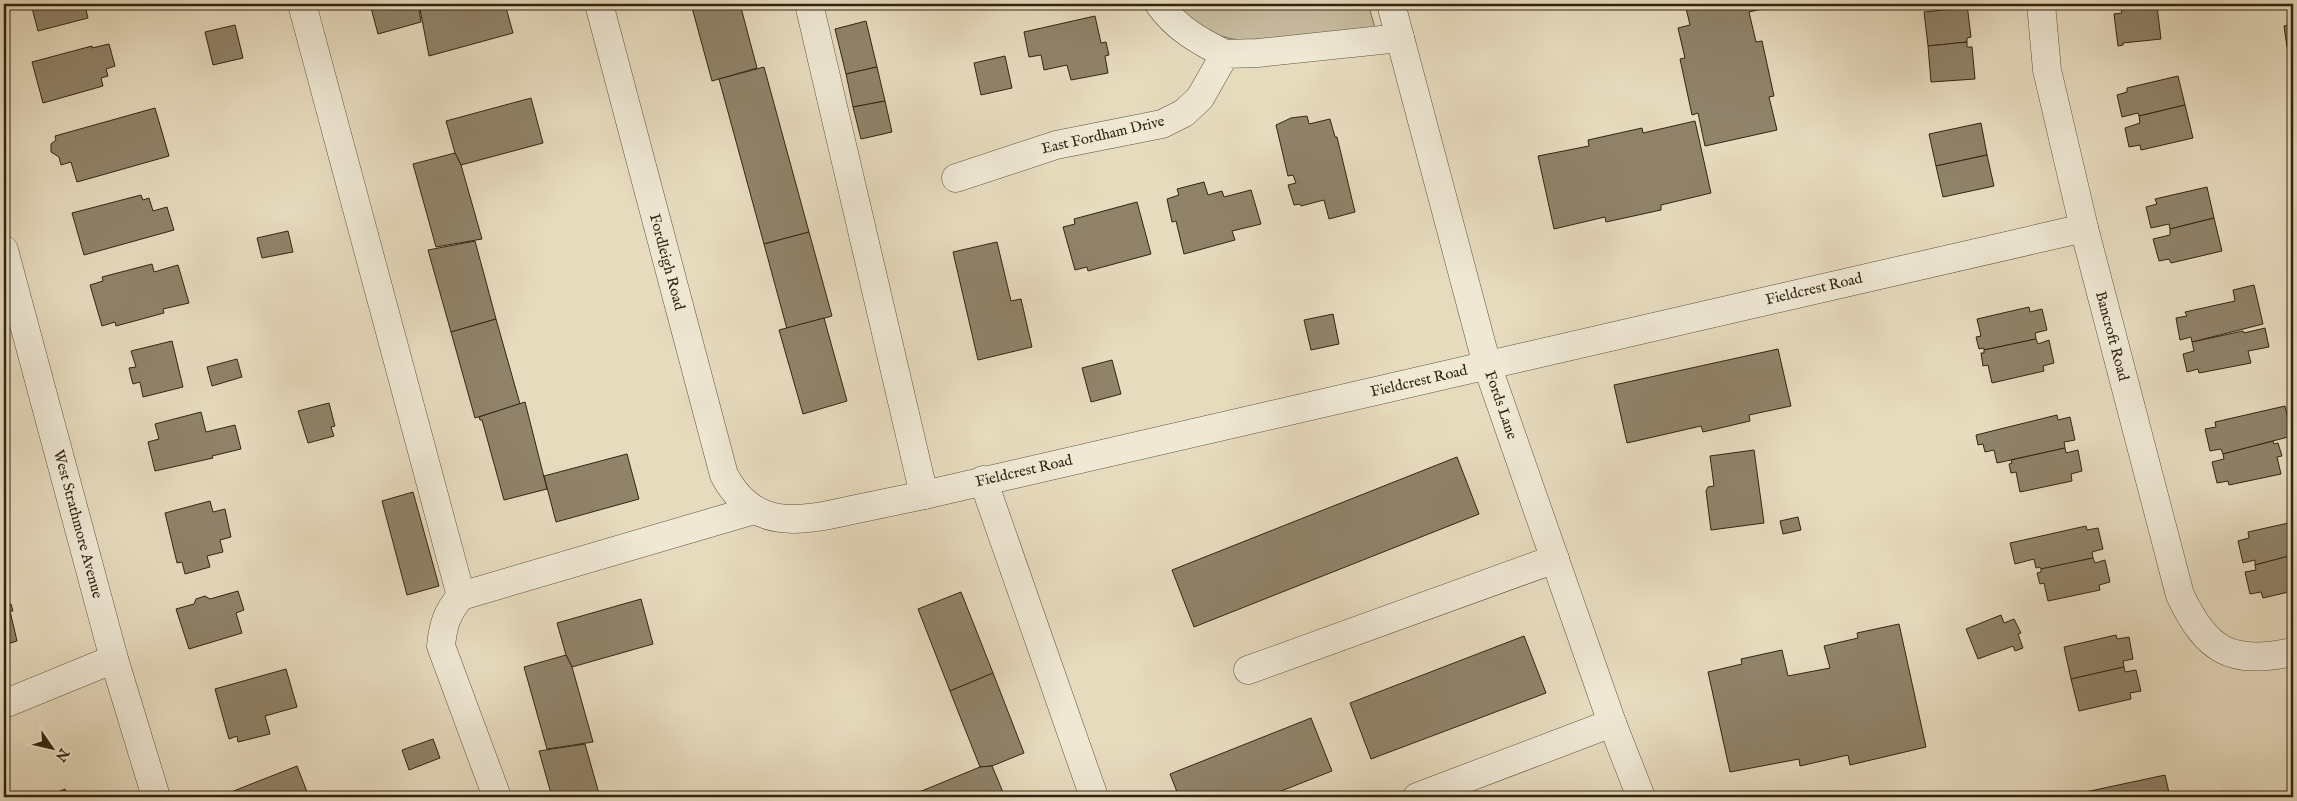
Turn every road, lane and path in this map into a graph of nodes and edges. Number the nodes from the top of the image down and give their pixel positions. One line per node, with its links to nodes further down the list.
1 (302, 4): 17 (street)
2 (598, 4): 15 (street, Fordleigh Road)
3 (809, 4): 14 (street)
4 (1160, 4): 8 (street)
5 (1391, 4): 7 (street, Fords Lane)
6 (2041, 4): 10 (street, Bancroft Road)
7 (1400, 38): 8 (street); 12 (street, Fords Lane)
8 (1225, 54): 9 (street, East Fordham Drive)
9 (956, 178)
10 (2084, 228): 12 (street, Fieldcrest Road); 18 (street, Bancroft Road)
11 (4, 250): 19 (street, West Strathmore Avenue)
12 (1487, 366): 13 (street, Fieldcrest Road); 16 (street, Fords Lane)
13 (983, 480): 14 (street, Fieldcrest Road); 25 (street)
14 (924, 495): 15 (street, Fieldcrest Road)
15 (754, 510): 17 (street)
16 (1555, 559): 20 (street); 22 (street, Fords Lane)
17 (461, 596): 24 (street)
18 (2293, 652)
19 (114, 659): 21 (street); 23 (street, West Strathmore Avenue)
20 (1248, 670)
21 (4, 704)
22 (1612, 723): 26 (street); 27 (street, Fords Lane)
23 (156, 797)
24 (498, 797)
25 (1094, 797)
26 (1417, 797)
27 (1641, 797)

